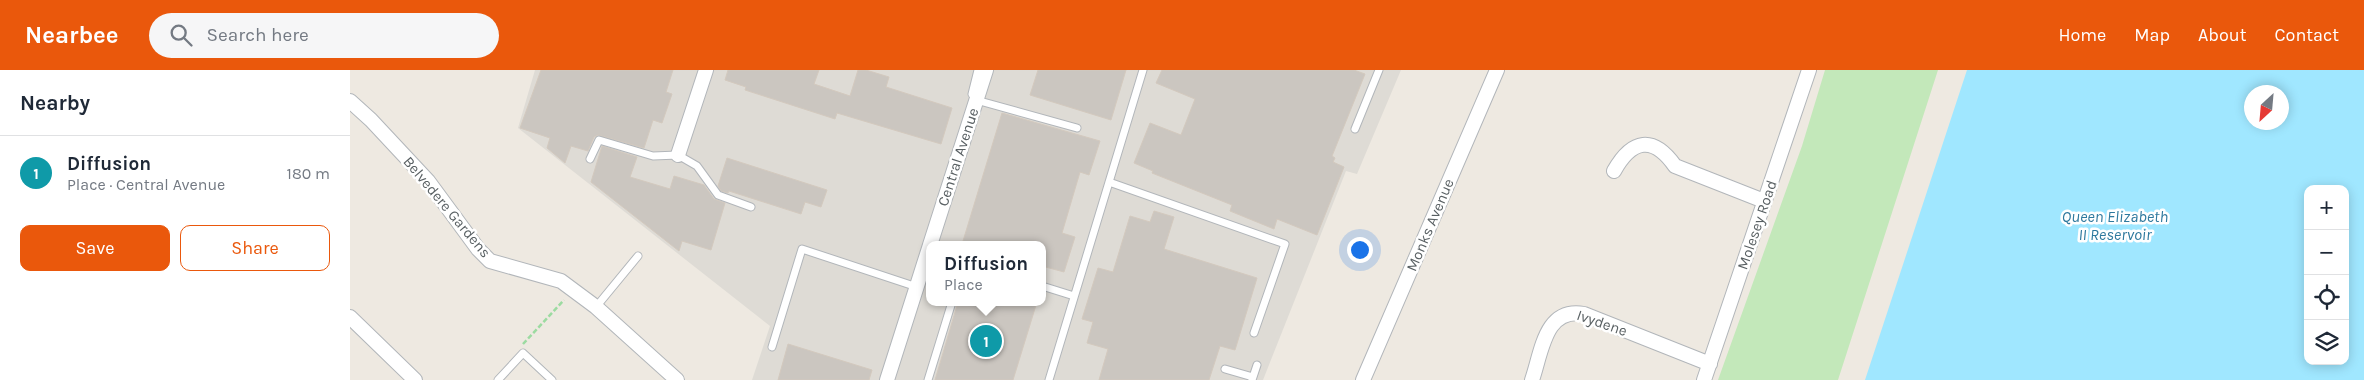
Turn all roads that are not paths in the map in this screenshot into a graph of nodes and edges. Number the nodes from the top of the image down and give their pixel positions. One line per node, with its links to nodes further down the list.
1 (706, 70): 13 (street)
2 (978, 70): 10 (lane)
3 (986, 70): 8 (street, Central Avenue)
4 (1143, 70): 16 (lane)
5 (1379, 70): 12 (lane)
6 (1497, 70): 41 (street, Monks Avenue)
7 (1810, 70): 17 (street, Molesey Road)
8 (976, 100): 10 (street, Central Avenue); 11 (lane)
9 (350, 101): 26 (street, Belvedere Gardens)
10 (971, 114): 19 (street, Central Avenue)
11 (1078, 128)
12 (1355, 129)
13 (678, 156): 14 (lane); 18 (lane)
14 (590, 159)
15 (1614, 171): 17 (street)
16 (1109, 182): 24 (lane); 28 (lane)
17 (1764, 201): 30 (street, Molesey Road)
18 (751, 207)
19 (931, 241)
20 (638, 256): 26 (lane)
21 (926, 258): 22 (street, Central Avenue)
22 (917, 287): 29 (lane); 39 (street, Central Avenue)
23 (1046, 287): 24 (lane)
24 (1074, 296): 34 (lane)
25 (951, 306): 40 (lane)
26 (596, 307): 38 (street, Belvedere Gardens)
27 (350, 317): 35 (street)
28 (1254, 333)
29 (772, 347)
30 (1710, 364): 42 (street, Ivydene); 43 (street, Molesey Road)
31 (1257, 365): 33 (lane)
32 (1225, 369): 33 (lane)
33 (1252, 378)
34 (1052, 379)
35 (415, 380)
36 (498, 380): 37 (lane)
37 (552, 380)
38 (677, 380)
39 (887, 380)
40 (928, 380)
41 (1363, 380)
42 (1532, 380)
43 (1704, 380)

